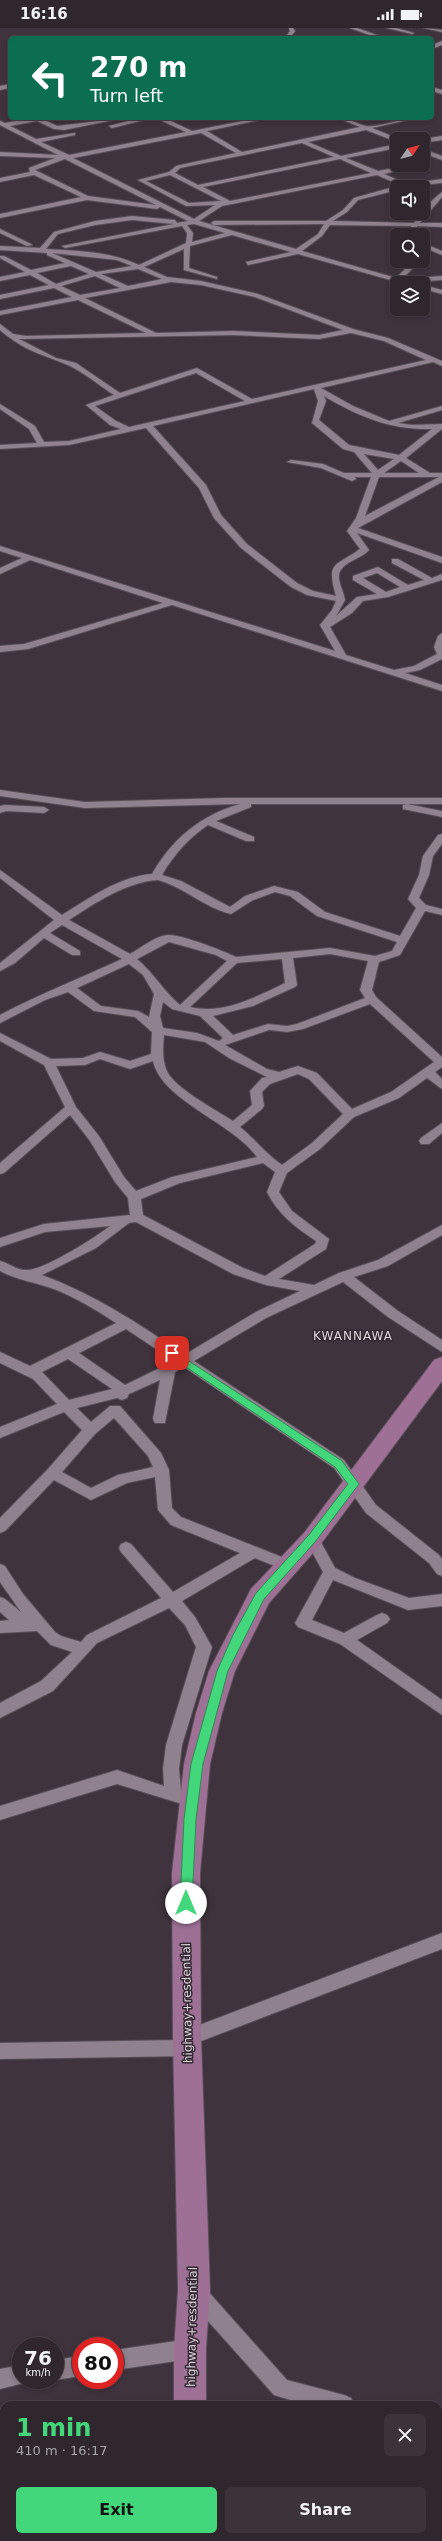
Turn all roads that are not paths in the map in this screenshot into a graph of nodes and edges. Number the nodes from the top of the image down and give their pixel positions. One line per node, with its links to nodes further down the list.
1 (291, 28): 9 (street)
2 (352, 28): 6 (street)
3 (389, 28): 8 (street)
4 (426, 28): 7 (street)
5 (378, 29): 6 (street)
6 (364, 32): 10 (street)
7 (442, 32)
8 (409, 34)
9 (289, 36)
10 (377, 36)
11 (30, 120): 19 (street)
12 (41, 120): 13 (street)
13 (110, 120)
14 (139, 120): 21 (street)
15 (163, 120): 24 (street)
16 (256, 120): 22 (street)
17 (346, 120): 20 (street)
18 (406, 120): 20 (street)
19 (1, 123): 28 (street)
20 (368, 129): 25 (street); 29 (street)
21 (86, 131)
22 (202, 131): 24 (street); 34 (street)
23 (79, 133): 28 (street)
24 (192, 133): 36 (street)
25 (390, 137)
26 (442, 138): 27 (street)
27 (430, 140)
28 (36, 141): 36 (street)
29 (304, 142): 34 (street); 37 (street)
30 (390, 148): 37 (street)
31 (0, 149): 33 (street)
32 (0, 154): 33 (street)
33 (11, 154): 36 (street)
34 (241, 154): 42 (street)
35 (430, 154): 38 (street)
36 (67, 157): 41 (street); 52 (street)
37 (342, 158): 43 (street); 48 (street)
38 (442, 159): 39 (street)
39 (430, 163)
40 (390, 171): 43 (street)
41 (34, 173): 44 (street); 53 (street)
42 (171, 173): 48 (street); 50 (street)
43 (378, 173): 45 (street); 54 (street)
44 (0, 180)
45 (395, 180)
46 (442, 181): 47 (street)
47 (430, 183)
48 (199, 186): 54 (street)
49 (390, 189): 60 (street)
50 (164, 193): 52 (street); 54 (street)
51 (442, 194): 55 (street)
52 (144, 197): 56 (street)
53 (87, 198): 56 (street); 57 (street)
54 (229, 203): 59 (street)
55 (430, 203)
56 (163, 207): 59 (street)
57 (0, 216)
58 (418, 220): 63 (street)
59 (194, 222): 60 (street); 61 (street); 65 (street); 69 (street)
60 (327, 223): 63 (street); 70 (street)
61 (184, 225): 66 (street); 69 (street)
62 (442, 225): 63 (street)
63 (414, 226)
64 (0, 232): 69 (street)
65 (230, 233): 66 (street); 70 (street)
66 (187, 245): 75 (street); 78 (street)
67 (430, 247): 71 (street)
68 (0, 248): 69 (street)
69 (41, 251): 72 (street); 74 (street); 75 (street)
70 (297, 252): 73 (street); 79 (street)
71 (442, 253)
72 (1, 257): 76 (street)
73 (248, 263)
74 (72, 264): 76 (street); 77 (street)
75 (139, 267): 77 (street); 83 (street)
76 (31, 272): 81 (street); 84 (street)
77 (95, 274): 84 (street); 85 (street)
78 (215, 278)
79 (390, 278)
80 (442, 278): 82 (street)
81 (0, 279)
82 (430, 279)
83 (170, 280): 85 (street); 92 (street)
84 (55, 286): 88 (street); 89 (street)
85 (127, 288): 89 (street)
86 (430, 289): 87 (street)
87 (442, 292)
88 (0, 297)
89 (80, 298): 90 (street); 94 (street)
90 (0, 313)
91 (0, 326): 93 (street)
92 (351, 330): 94 (street); 96 (street)
93 (6, 333): 94 (street); 99 (street)
94 (158, 336)
95 (442, 358): 96 (street)
96 (433, 361): 97 (street); 98 (street)
97 (442, 364)
98 (318, 389): 100 (street); 103 (street); 109 (street)
99 (119, 395): 100 (street); 106 (street)
100 (252, 402): 104 (street)
101 (0, 406): 107 (street)
102 (442, 408): 103 (street)
103 (391, 422): 105 (street)
104 (149, 426): 106 (street); 130 (street)
105 (441, 427): 110 (street)
106 (129, 430): 107 (street)
107 (42, 445): 108 (street)
108 (0, 447)
109 (357, 450): 110 (street); 114 (street)
110 (401, 458): 112 (street); 114 (street)
111 (291, 462): 113 (street)
112 (427, 474): 114 (street); 115 (street)
113 (344, 475): 114 (street); 117 (street)
114 (376, 475): 117 (street)
115 (442, 475)
116 (442, 479): 118 (street)
117 (370, 487): 118 (street)
118 (355, 526): 121 (street); 130 (street)
119 (0, 548): 120 (street)
120 (30, 558): 124 (street); 131 (street)
121 (442, 560)
122 (395, 561): 123 (street)
123 (405, 566): 125 (street); 127 (street)
124 (0, 571)
125 (382, 573): 128 (street); 129 (street)
126 (442, 577): 127 (street)
127 (430, 580): 128 (street)
128 (406, 588): 129 (street)
129 (385, 595): 132 (street)
130 (340, 599): 132 (street)
131 (171, 603): 134 (street); 136 (street)
132 (325, 628): 136 (street)
133 (442, 636): 135 (street)
134 (1, 651)
135 (442, 655): 137 (street)
136 (342, 656): 137 (street)
137 (391, 672): 138 (street)
138 (442, 688)
139 (0, 793): 141 (street)
140 (442, 801): 142 (street)
141 (261, 802): 142 (street); 146 (street)
142 (383, 802): 145 (street)
143 (0, 810): 144 (street)
144 (44, 810)
145 (442, 814)
146 (208, 821): 148 (street); 150 (street)
147 (442, 837): 151 (street)
148 (250, 839)
149 (0, 873): 153 (street)
150 (156, 877): 153 (street); 155 (street)
151 (422, 907): 152 (street); 155 (street)
152 (442, 912)
153 (61, 920): 154 (street); 158 (street)
154 (43, 933): 156 (street); 161 (street)
155 (404, 941): 160 (street)
156 (76, 954)
157 (287, 954): 159 (street); 160 (street); 166 (street)
158 (130, 959): 159 (street); 162 (street); 163 (street)
159 (234, 960): 165 (street)
160 (374, 960): 164 (street)
161 (0, 968)
162 (69, 988): 167 (street); 168 (street)
163 (160, 994): 165 (street); 168 (street)
164 (372, 999): 170 (street); 173 (street)
165 (184, 1007): 166 (street)
166 (204, 1014): 170 (street)
167 (0, 1020)
168 (158, 1031): 171 (street); 172 (street)
169 (0, 1036): 174 (street)
170 (231, 1039): 171 (street)
171 (217, 1045): 176 (street)
172 (157, 1056): 174 (street); 180 (street)
173 (441, 1062): 175 (street)
174 (49, 1064): 178 (street)
175 (428, 1072): 177 (street); 179 (street)
176 (279, 1076): 179 (street); 180 (street)
177 (442, 1085)
178 (71, 1108): 184 (street); 186 (street)
179 (350, 1114): 185 (street)
180 (234, 1127): 183 (street)
181 (442, 1127): 182 (street)
182 (425, 1141)
183 (265, 1159): 185 (street); 186 (street)
184 (0, 1170)
185 (282, 1171): 193 (street)
186 (134, 1197): 187 (street)
187 (131, 1219): 189 (street); 191 (street); 193 (street)
188 (442, 1229): 192 (street)
189 (0, 1243)
190 (0, 1265): 191 (street)
191 (29, 1275): 195 (street)
192 (344, 1276): 194 (street); 196 (street)
193 (266, 1281): 194 (street)
194 (318, 1290): 199 (street)
195 (126, 1323): 197 (street); 199 (street)
196 (442, 1347)
197 (68, 1352): 202 (street); 203 (street)
198 (0, 1357): 202 (street)
199 (182, 1361): 201 (street); 211 (street)
200 (442, 1365): 211 (highway, highway+resdential)
201 (169, 1370): 203 (street); 206 (street)
202 (31, 1372): 204 (street)
203 (124, 1391): 204 (street); 205 (street)
204 (65, 1406): 207 (street); 208 (street)
205 (115, 1410): 207 (street); 209 (street)
206 (160, 1419)
207 (90, 1430): 210 (street)
208 (0, 1434)
209 (162, 1470): 210 (street); 215 (street)
210 (53, 1474): 212 (street)
211 (354, 1484): 213 (highway, highway+resdential); 218 (street)
212 (0, 1527)
213 (312, 1539): 216 (highway, highway+resdential); 219 (street)
214 (126, 1548): 220 (street)
215 (252, 1553): 216 (street); 220 (street)
216 (287, 1566): 230 (highway, highway+resdential)
217 (0, 1570): 223 (street)
218 (442, 1570)
219 (330, 1572): 221 (street); 226 (street)
220 (171, 1600): 227 (street); 230 (street)
221 (442, 1600)
222 (0, 1604): 223 (street)
223 (37, 1619): 225 (street); 227 (street)
224 (382, 1619): 226 (street)
225 (0, 1627)
226 (345, 1640): 228 (street)
227 (84, 1649): 229 (street)
228 (442, 1709)
229 (0, 1711)
230 (183, 1798): 231 (street); 233 (highway, highway+resdential)
231 (0, 1813)
232 (442, 1941): 233 (street)
233 (188, 2043): 234 (street); 235 (highway, highway+resdential)
234 (0, 2051)
235 (194, 2290): 236 (highway, highway+resdential); 241 (street)
236 (190, 2349): 237 (street); 240 (highway, highway+resdential)
237 (124, 2359)
238 (12, 2376): 239 (street)
239 (0, 2378)
240 (190, 2401)
241 (329, 2401)

